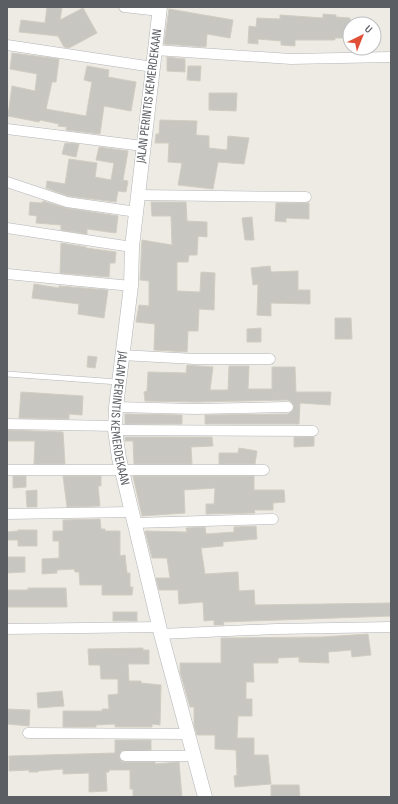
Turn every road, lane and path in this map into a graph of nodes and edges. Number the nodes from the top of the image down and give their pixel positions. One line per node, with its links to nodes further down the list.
1 (124, 7): 2 (street)
2 (160, 9): 4 (street, JALAN PERINTIS KEMERDEKAAN)
3 (7, 45): 6 (street)
4 (155, 50): 5 (street); 6 (street, JALAN PERINTIS KEMERDEKAAN)
5 (391, 57)
6 (153, 67): 8 (street, JALAN PERINTIS KEMERDEKAAN)
7 (7, 129): 8 (street)
8 (143, 146): 10 (street, JALAN PERINTIS KEMERDEKAAN)
9 (7, 182): 12 (street)
10 (138, 195): 11 (street); 12 (street, JALAN PERINTIS KEMERDEKAAN)
11 (306, 196)
12 (137, 212): 14 (street, JALAN PERINTIS KEMERDEKAAN)
13 (7, 228): 14 (street)
14 (132, 247): 16 (street, JALAN PERINTIS KEMERDEKAAN)
15 (7, 274): 16 (street)
16 (131, 286): 17 (street, JALAN PERINTIS KEMERDEKAAN)
17 (121, 355): 18 (street); 20 (street, JALAN PERINTIS KEMERDEKAAN)
18 (270, 359)
19 (7, 374): 20 (lane)
20 (118, 382): 21 (street, JALAN PERINTIS KEMERDEKAAN)
21 (116, 407): 22 (street); 24 (street, JALAN PERINTIS KEMERDEKAAN)
22 (288, 407)
23 (7, 424): 24 (street)
24 (115, 428): 25 (street); 27 (street, JALAN PERINTIS KEMERDEKAAN)
25 (313, 431)
26 (7, 470): 27 (street)
27 (122, 470): 28 (street); 30 (street, JALAN PERINTIS KEMERDEKAAN)
28 (264, 470)
29 (7, 514): 30 (street)
30 (133, 518): 31 (street); 34 (street, JALAN PERINTIS KEMERDEKAAN)
31 (273, 519)
32 (391, 627): 34 (street)
33 (7, 629): 34 (street)
34 (160, 630): 36 (street, JALAN PERINTIS KEMERDEKAAN)
35 (28, 733): 36 (street)
36 (188, 734): 38 (street, JALAN PERINTIS KEMERDEKAAN)
37 (125, 756): 38 (street)
38 (193, 756): 39 (street, JALAN PERINTIS KEMERDEKAAN)
39 (205, 797)

